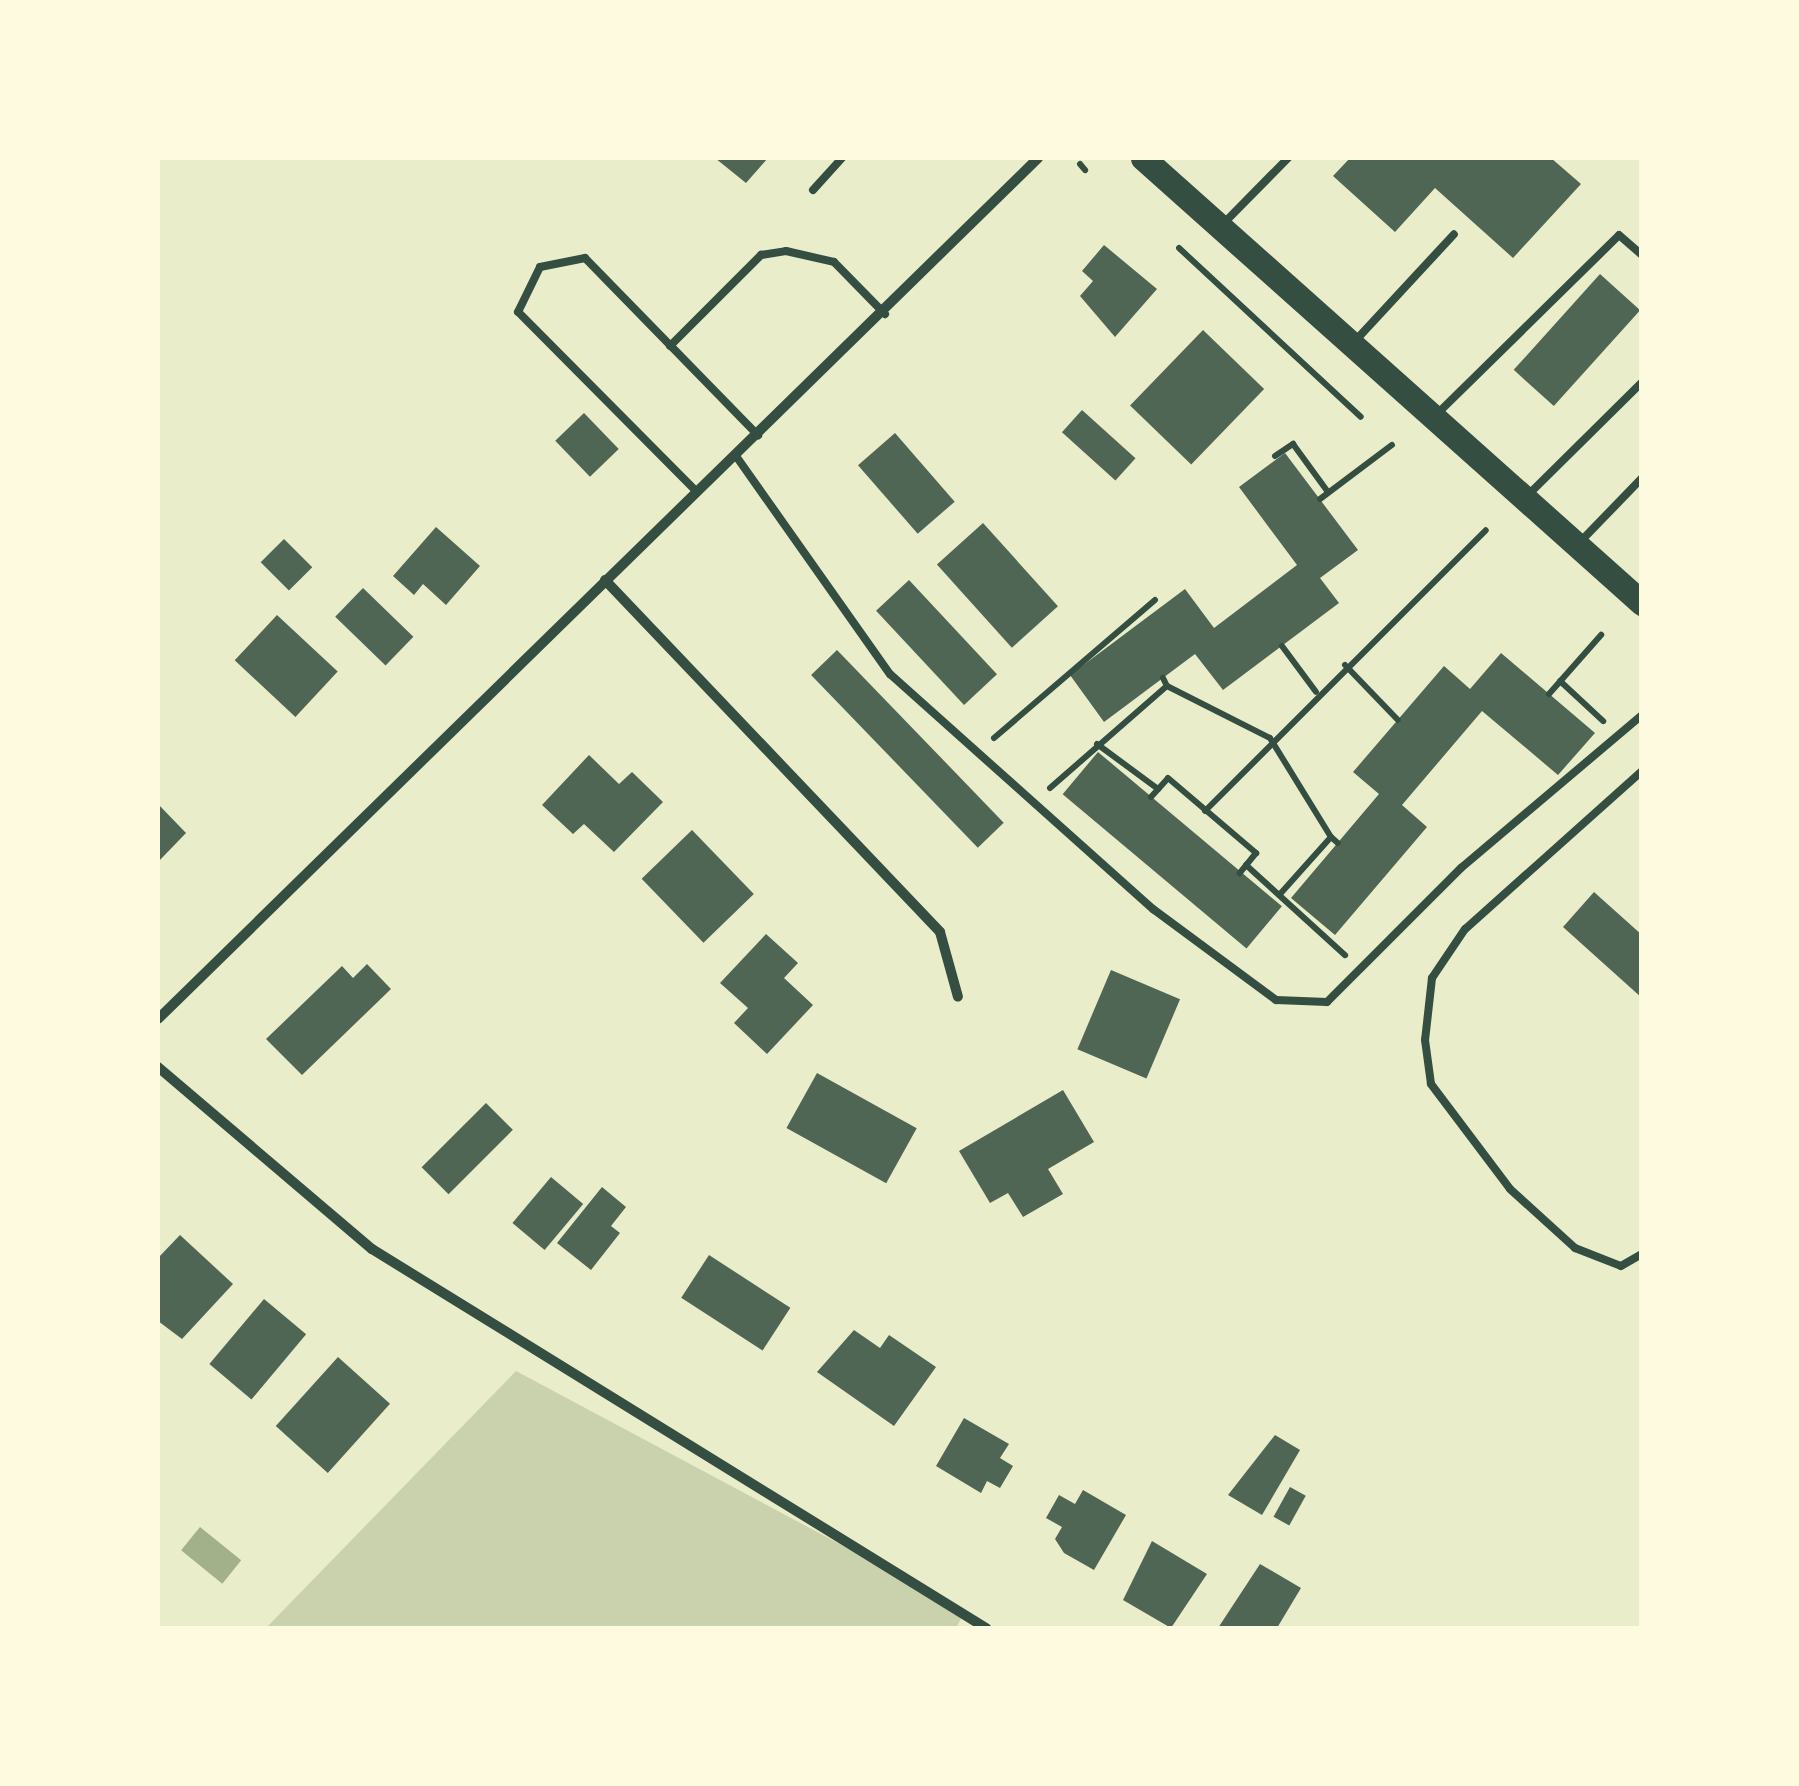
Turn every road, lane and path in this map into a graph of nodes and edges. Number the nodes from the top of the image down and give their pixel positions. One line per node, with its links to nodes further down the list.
1 (842, 158): 5 (lane)
2 (1038, 158): 10 (street)
3 (1143, 158): 6 (main road)
4 (1288, 158): 6 (lane)
5 (814, 190)
6 (1220, 227): 11 (main road)
7 (1454, 234): 11 (lane)
8 (1179, 248): 14 (path)
9 (1642, 254): 15 (lane)
10 (884, 314): 12 (lane); 16 (street)
11 (1352, 344): 15 (main road)
12 (670, 346): 16 (lane); 21 (lane)
13 (1642, 382): 23 (lane)
14 (1361, 417)
15 (1432, 419): 23 (main road)
16 (758, 434): 18 (street)
17 (1392, 446): 22 (path)
18 (736, 456): 21 (street); 41 (lane)
19 (1276, 456): 22 (path)
20 (1642, 478): 26 (lane)
21 (697, 492): 27 (street)
22 (1328, 492): 24 (path)
23 (1524, 498): 26 (main road)
24 (1320, 499)
25 (1486, 530): 32 (path)
26 (1577, 545): 29 (main road)
27 (605, 580): 51 (street); 52 (street)
28 (1155, 600): 41 (path)
29 (1642, 603)
30 (1601, 634): 33 (path)
31 (1282, 646): 34 (path)
32 (1345, 665): 34 (path); 37 (path)
33 (1560, 681): 35 (path); 38 (path)
34 (1316, 692): 39 (path)
35 (1549, 694)
36 (1642, 715): 38 (lane)
37 (1398, 720)
38 (1620, 736): 50 (lane)
39 (1270, 738): 40 (path); 46 (path); 49 (path)
40 (1097, 744): 43 (path); 45 (path)
41 (979, 754): 45 (lane)
42 (1642, 771): 54 (lane)
43 (1158, 790): 44 (path); 46 (path)
44 (1151, 798)
45 (1035, 803): 50 (lane)
46 (1205, 811): 47 (path)
47 (1246, 865): 48 (path); 49 (path)
48 (1240, 873)
49 (1281, 893): 50 (path)
50 (1360, 970)
51 (958, 997)
52 (158, 1019)
53 (158, 1067): 55 (street)
54 (1642, 1254)
55 (986, 1628)

